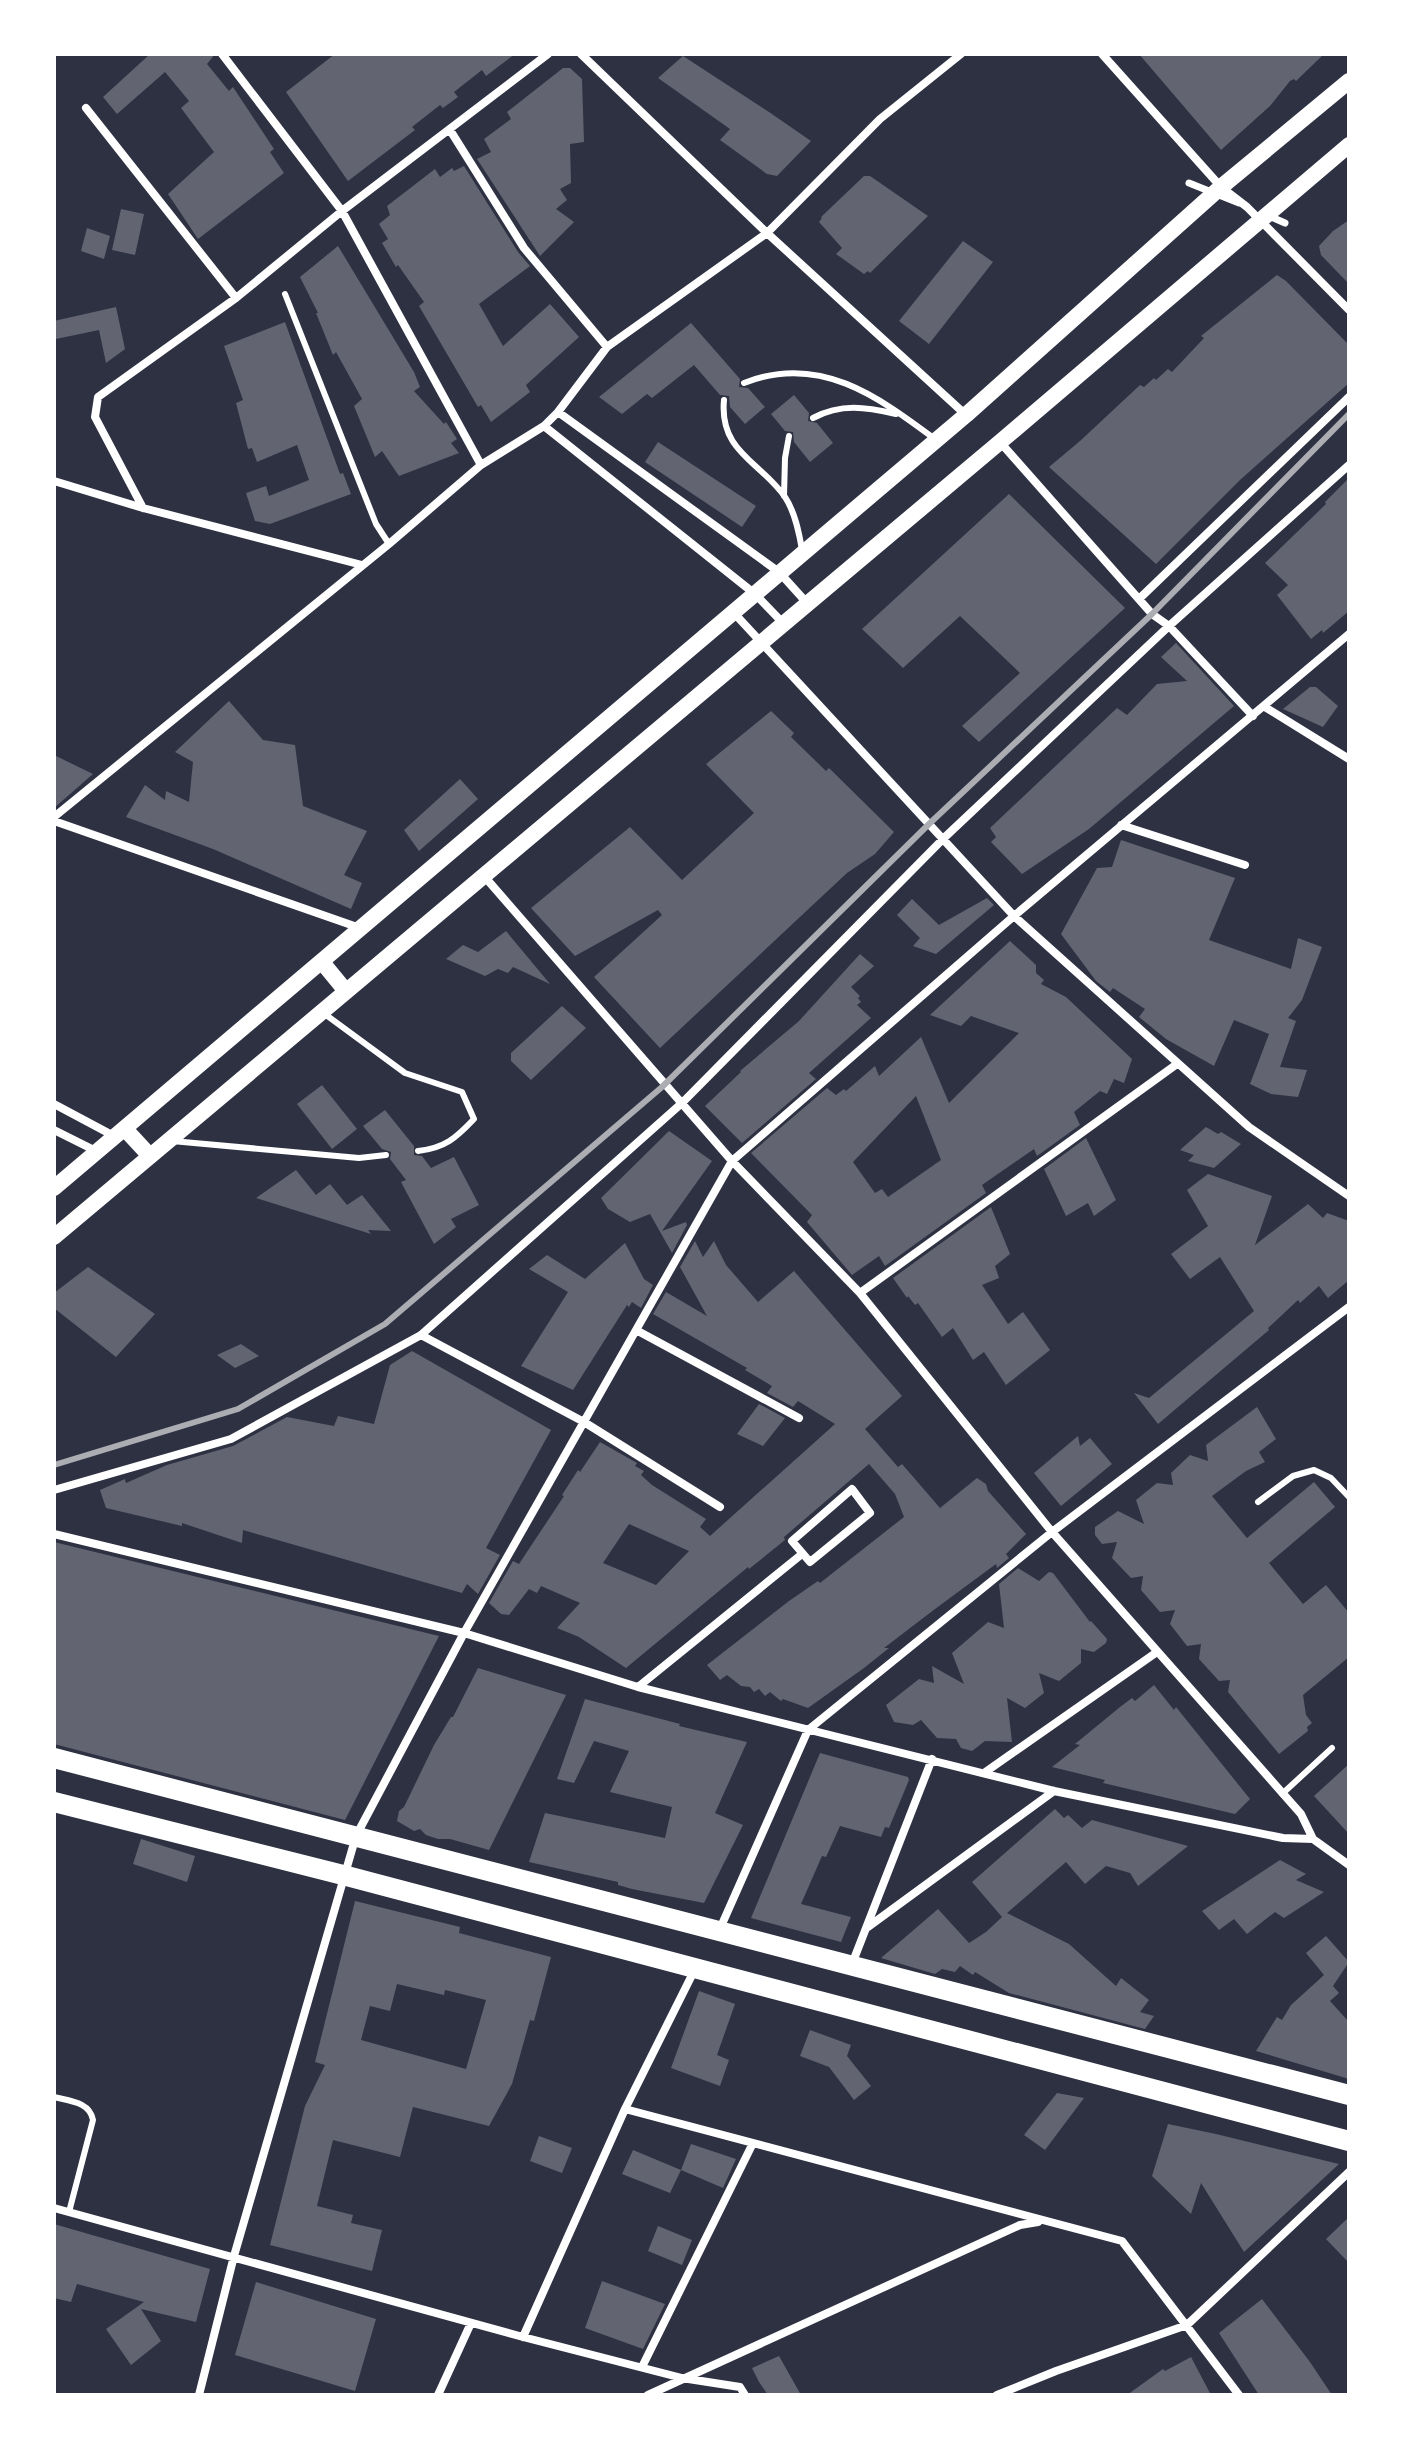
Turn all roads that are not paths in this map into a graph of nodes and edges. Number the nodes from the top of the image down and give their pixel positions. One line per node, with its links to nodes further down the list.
1 (222, 54): 12 (street)
2 (548, 54): 8 (street)
3 (581, 54): 14 (street)
4 (961, 54): 14 (street)
5 (1102, 54): 10 (street)
6 (1349, 81): 10 (main road)
7 (86, 108): 16 (street)
8 (450, 130): 12 (street); 18 (street)
9 (1349, 145): 13 (main road)
10 (1221, 187): 11 (main road); 13 (street)
11 (1206, 201): 13 (street); 23 (main road)
12 (342, 211): 16 (street); 30 (street)
13 (1266, 214): 17 (street); 29 (main road)
14 (767, 233): 18 (street); 23 (street)
15 (285, 294): 35 (lane)
16 (236, 298): 34 (street)
17 (1349, 310)
18 (607, 347): 22 (street)
19 (744, 383): 24 (lane)
20 (1349, 397): 40 (street)
21 (724, 400): 33 (lane)
22 (558, 412): 26 (street); 38 (street)
23 (966, 415): 28 (main road)
24 (904, 416): 25 (lane); 28 (lane)
25 (813, 418)
26 (544, 426): 30 (street); 39 (street)
27 (789, 436): 33 (lane)
28 (935, 439): 36 (main road)
29 (1000, 442): 40 (street); 41 (main road)
30 (481, 465): 35 (street)
31 (1349, 465): 44 (street)
32 (54, 481): 34 (street)
33 (784, 496): 36 (lane)
34 (143, 508): 37 (street)
35 (389, 544): 37 (street)
36 (802, 552): 38 (main road)
37 (362, 565): 50 (street)
38 (779, 572): 39 (main road); 41 (street)
39 (755, 594): 42 (main road); 43 (street)
40 (1139, 599): 44 (street)
41 (807, 603): 43 (main road)
42 (734, 613): 46 (street); 56 (main road)
43 (783, 623): 46 (main road)
44 (1169, 626): 48 (street); 52 (street)
45 (1349, 634): 47 (street)
46 (761, 642): 52 (street); 54 (main road)
47 (1265, 707): 48 (street); 49 (street)
48 (1253, 716): 51 (street)
49 (1349, 759)
50 (54, 819): 56 (street)
51 (1121, 825): 53 (street); 55 (street)
52 (944, 838): 55 (street); 61 (street)
53 (1245, 865)
54 (484, 876): 58 (main road); 61 (street)
55 (1014, 916): 60 (street); 70 (street)
56 (360, 928): 57 (main road)
57 (322, 962): 58 (main road); 64 (main road)
58 (345, 990): 59 (main road)
59 (321, 1011): 65 (main road); 67 (lane)
60 (1177, 1064): 72 (street); 74 (street)
61 (682, 1103): 70 (street); 77 (street)
62 (54, 1104): 64 (street)
63 (54, 1130): 66 (street)
64 (120, 1132): 66 (main road); 69 (main road)
65 (169, 1140): 68 (lane); 69 (main road)
66 (97, 1151): 71 (main road)
67 (418, 1151)
68 (386, 1155)
69 (150, 1156): 73 (main road)
70 (732, 1161): 74 (street); 76 (street)
71 (54, 1188)
72 (1349, 1196)
73 (54, 1237)
74 (860, 1293): 84 (street)
75 (1349, 1307): 84 (street)
76 (636, 1330): 78 (street); 79 (street)
77 (421, 1335): 79 (street); 80 (street)
78 (799, 1418)
79 (584, 1422): 83 (street); 87 (street)
80 (54, 1490)
81 (1349, 1497): 82 (lane)
82 (1258, 1502)
83 (720, 1507)
84 (1052, 1532): 88 (street); 90 (street)
85 (54, 1534): 87 (street)
86 (802, 1554): 86 (street); 89 (street)
87 (464, 1633): 89 (street); 98 (street)
88 (1157, 1652): 94 (street); 96 (street)
89 (638, 1687): 90 (street)
90 (808, 1730): 93 (street); 103 (street)
91 (1332, 1748): 96 (lane)
92 (54, 1758): 98 (highway)
93 (932, 1759): 94 (street); 102 (street)
94 (984, 1773): 95 (street)
95 (1054, 1791): 99 (street); 102 (street)
96 (1282, 1794): 99 (street)
97 (54, 1802): 101 (highway)
98 (356, 1836): 101 (street); 103 (highway)
99 (1313, 1839): 100 (street)
100 (1349, 1865)
101 (343, 1875): 105 (highway); 115 (street)
102 (868, 1927): 104 (street)
103 (719, 1931): 104 (highway)
104 (852, 1965): 106 (highway)
105 (695, 1969): 108 (street); 109 (highway)
106 (1349, 2095)
107 (54, 2097): 113 (lane)
108 (625, 2109): 110 (street); 118 (street)
109 (1349, 2141)
110 (753, 2143): 114 (street); 119 (street)
111 (1349, 2172): 117 (street)
112 (54, 2208): 113 (street)
113 (69, 2212): 115 (street)
114 (1042, 2221): 117 (street); 120 (street)
115 (234, 2256): 116 (street); 122 (street)
116 (471, 2323): 118 (street); 123 (street)
117 (1187, 2325): 125 (street); 126 (street)
118 (523, 2337): 119 (street)
119 (642, 2367): 120 (street)
120 (682, 2378): 121 (street); 124 (street)
121 (742, 2391)
122 (199, 2395)
123 (438, 2395)
124 (648, 2395)
125 (997, 2395)
126 (1239, 2395)

